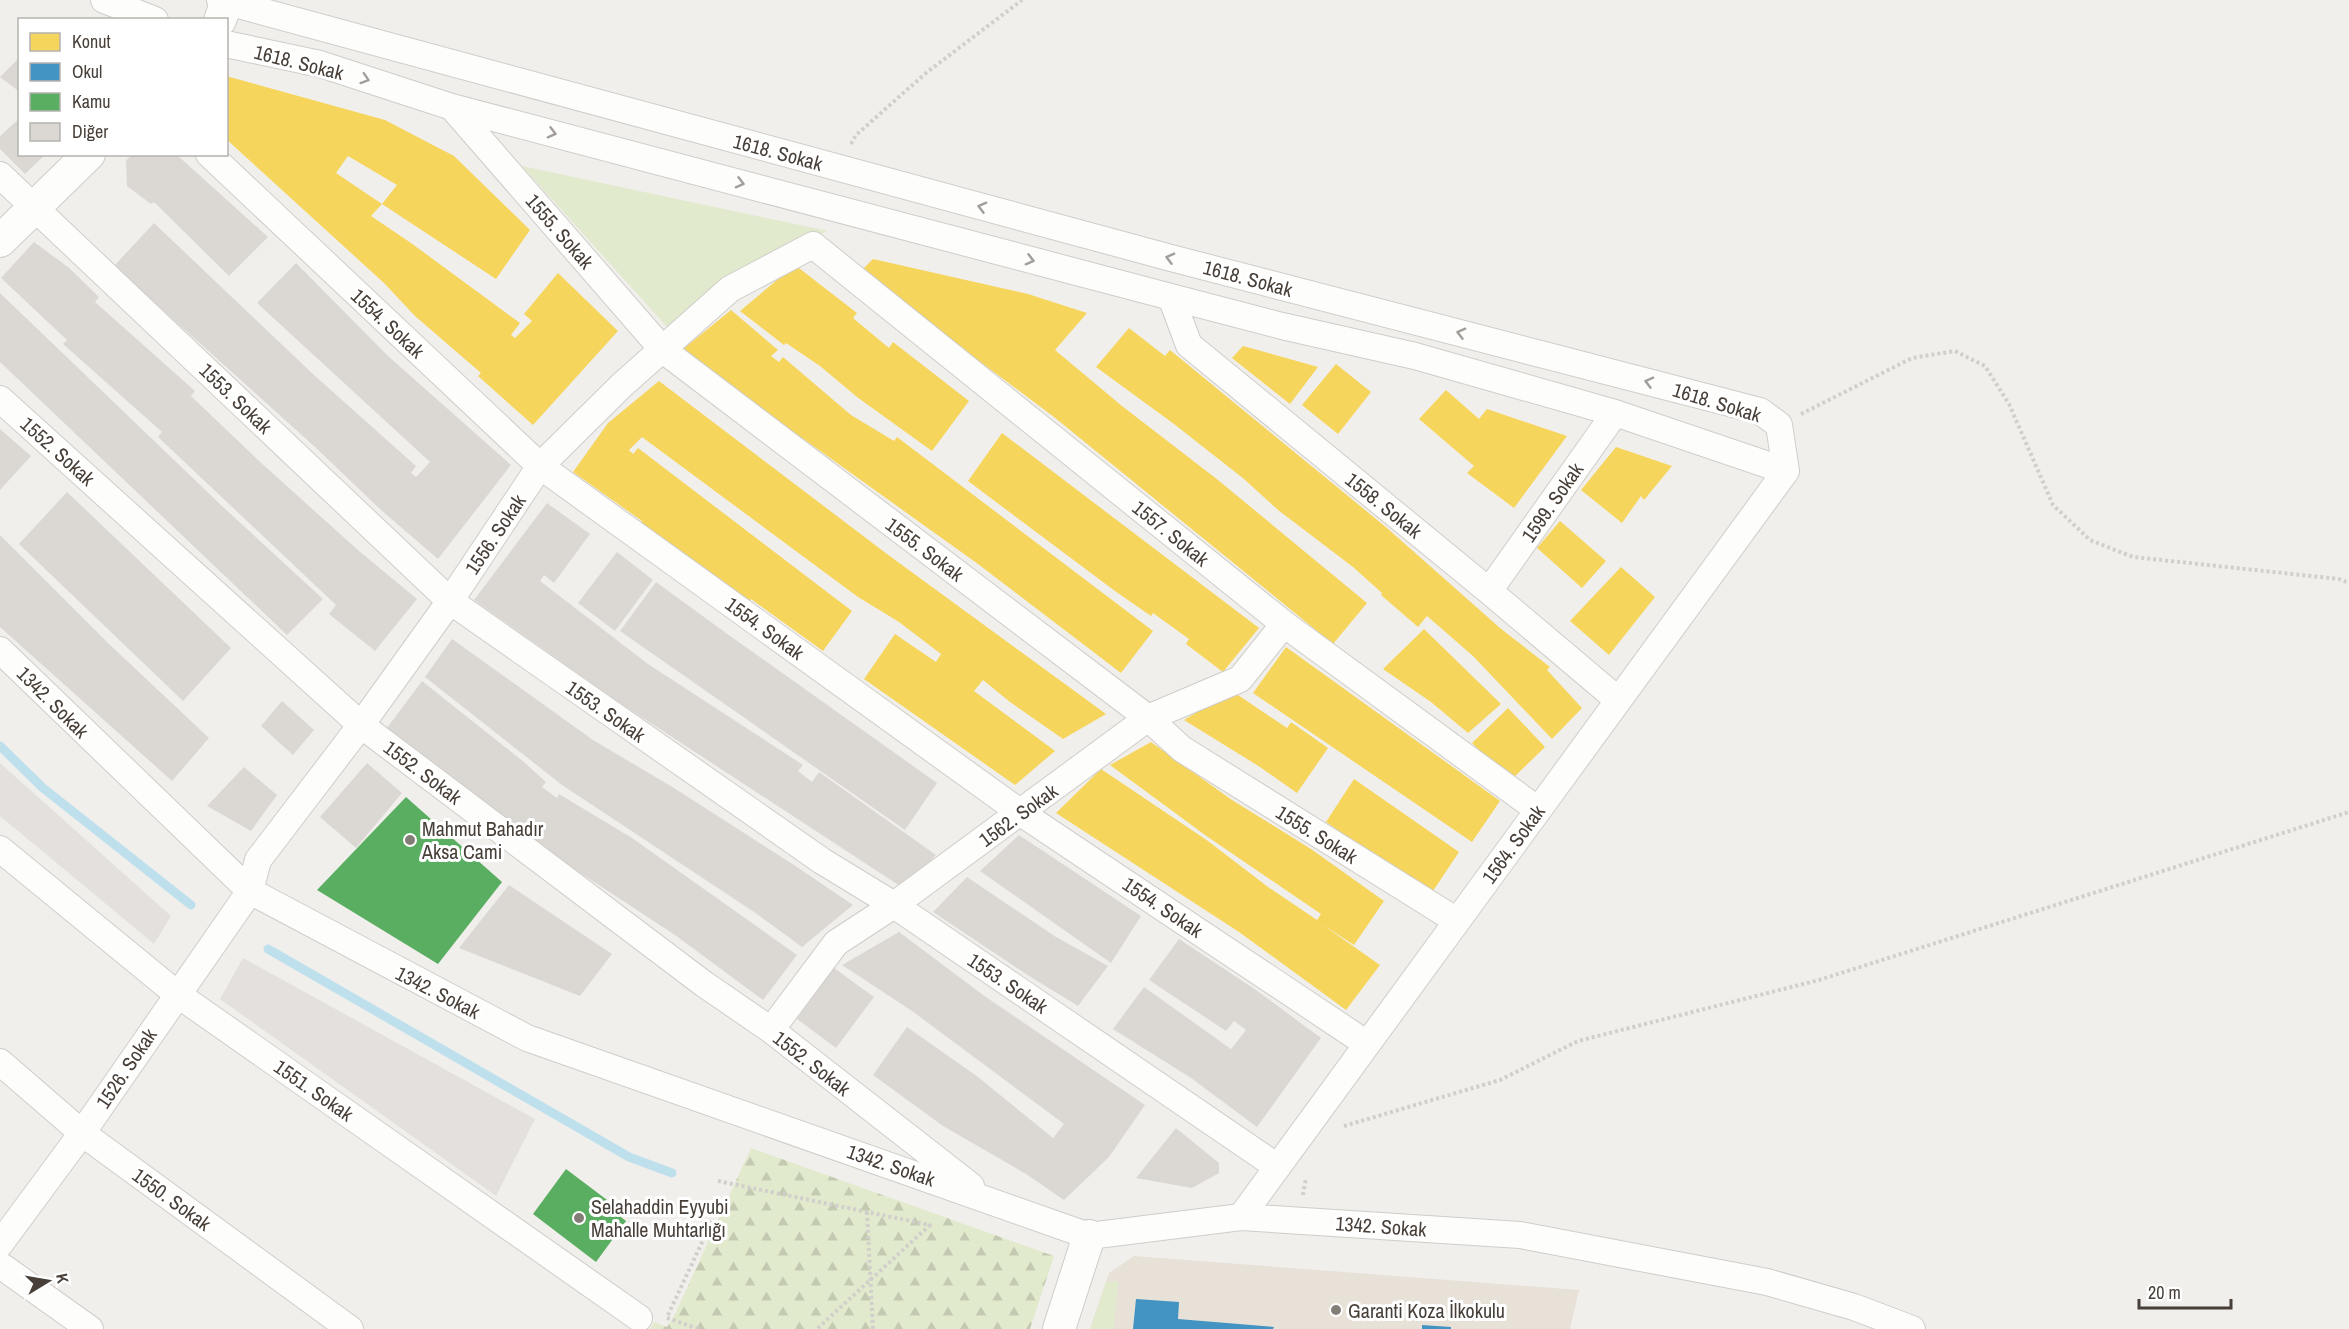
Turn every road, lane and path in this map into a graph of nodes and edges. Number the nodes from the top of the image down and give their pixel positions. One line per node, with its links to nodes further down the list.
1 (104, 0): 4 (street)
2 (1022, 0): 9 (path)
3 (222, 7): 9 (street, 1618. Sokak)
4 (150, 18)
5 (228, 44): 6 (street, 1618. Sokak, one-way to 6)
6 (452, 107): 14 (street, 1618. Sokak, one-way to 14); 15 (street, 1555. Sokak)
7 (87, 156): 11 (street)
8 (211, 156): 19 (street, 1554. Sokak)
9 (838, 168): 18 (street, 1618. Sokak, one-way to 9)
10 (0, 175): 11 (street, 1553. Sokak)
11 (35, 206): 12 (street); 23 (street, 1553. Sokak)
12 (0, 241)
13 (813, 245): 15 (street, 1556. Sokak); 24 (street, 1557. Sokak)
14 (1170, 297): 17 (street, 1618. Sokak); 22 (street, 1558. Sokak)
15 (663, 350): 19 (street, 1556. Sokak); 27 (street, 1555. Sokak)
16 (0, 399): 28 (street, 1552. Sokak)
17 (1615, 413): 20 (street, 1618. Sokak); 22 (street, 1599. Sokak)
18 (1779, 425): 20 (street, 1618. Sokak); 21 (path)
19 (540, 466): 23 (street, 1556. Sokak); 31 (street, 1554. Sokak)
20 (1785, 471): 26 (street, 1564. Sokak)
21 (2349, 583)
22 (1489, 591): 26 (street, 1558. Sokak)
23 (450, 601): 28 (street, 1556. Sokak); 34 (street, 1553. Sokak)
24 (1284, 624): 27 (street, 1562. Sokak); 29 (street, 1557. Sokak)
25 (0, 650): 33 (street, 1342. Sokak)
26 (1618, 700): 29 (street, 1564. Sokak)
27 (1148, 718): 31 (street, 1562. Sokak); 35 (street, 1555. Sokak)
28 (361, 725): 33 (street, 1556. Sokak); 37 (street, 1552. Sokak)
29 (1538, 810): 35 (street, 1564. Sokak)
30 (2349, 812): 40 (path)
31 (1021, 813): 34 (street, 1562. Sokak); 38 (street, 1554. Sokak)
32 (0, 849): 36 (street, 1551. Sokak)
33 (250, 891): 36 (street, 1526. Sokak); 44 (street, 1342. Sokak)
34 (894, 905): 37 (street, 1562. Sokak); 42 (street, 1553. Sokak)
35 (1457, 921): 38 (street, 1564. Sokak)
36 (177, 994): 41 (street, 1526. Sokak); 52 (street, 1551. Sokak)
37 (771, 1030): 44 (street, 1552. Sokak)
38 (1367, 1044): 42 (street, 1564. Sokak)
39 (0, 1062): 41 (street, 1550. Sokak)
40 (1338, 1128)
41 (82, 1133): 49 (street, 1526. Sokak); 56 (street, 1550. Sokak)
42 (1276, 1166): 46 (street, 1564. Sokak)
43 (718, 1181): 45 (path)
44 (988, 1199): 48 (street, 1342. Sokak)
45 (867, 1212): 51 (path); 51 (path)
46 (1241, 1216): 48 (street, 1342. Sokak); 61 (street, 1342. Sokak)
47 (712, 1221): 53 (path)
48 (1089, 1236): 60 (street)
49 (0, 1244)
50 (0, 1265): 55 (street)
51 (870, 1281): 58 (path); 59 (path)
52 (639, 1318): 53 (path)
53 (666, 1318): 54 (path); 57 (path)
54 (669, 1323)
55 (90, 1329)
56 (350, 1329)
57 (699, 1329)
58 (817, 1329)
59 (873, 1329)
60 (1059, 1329)
61 (1912, 1329)

